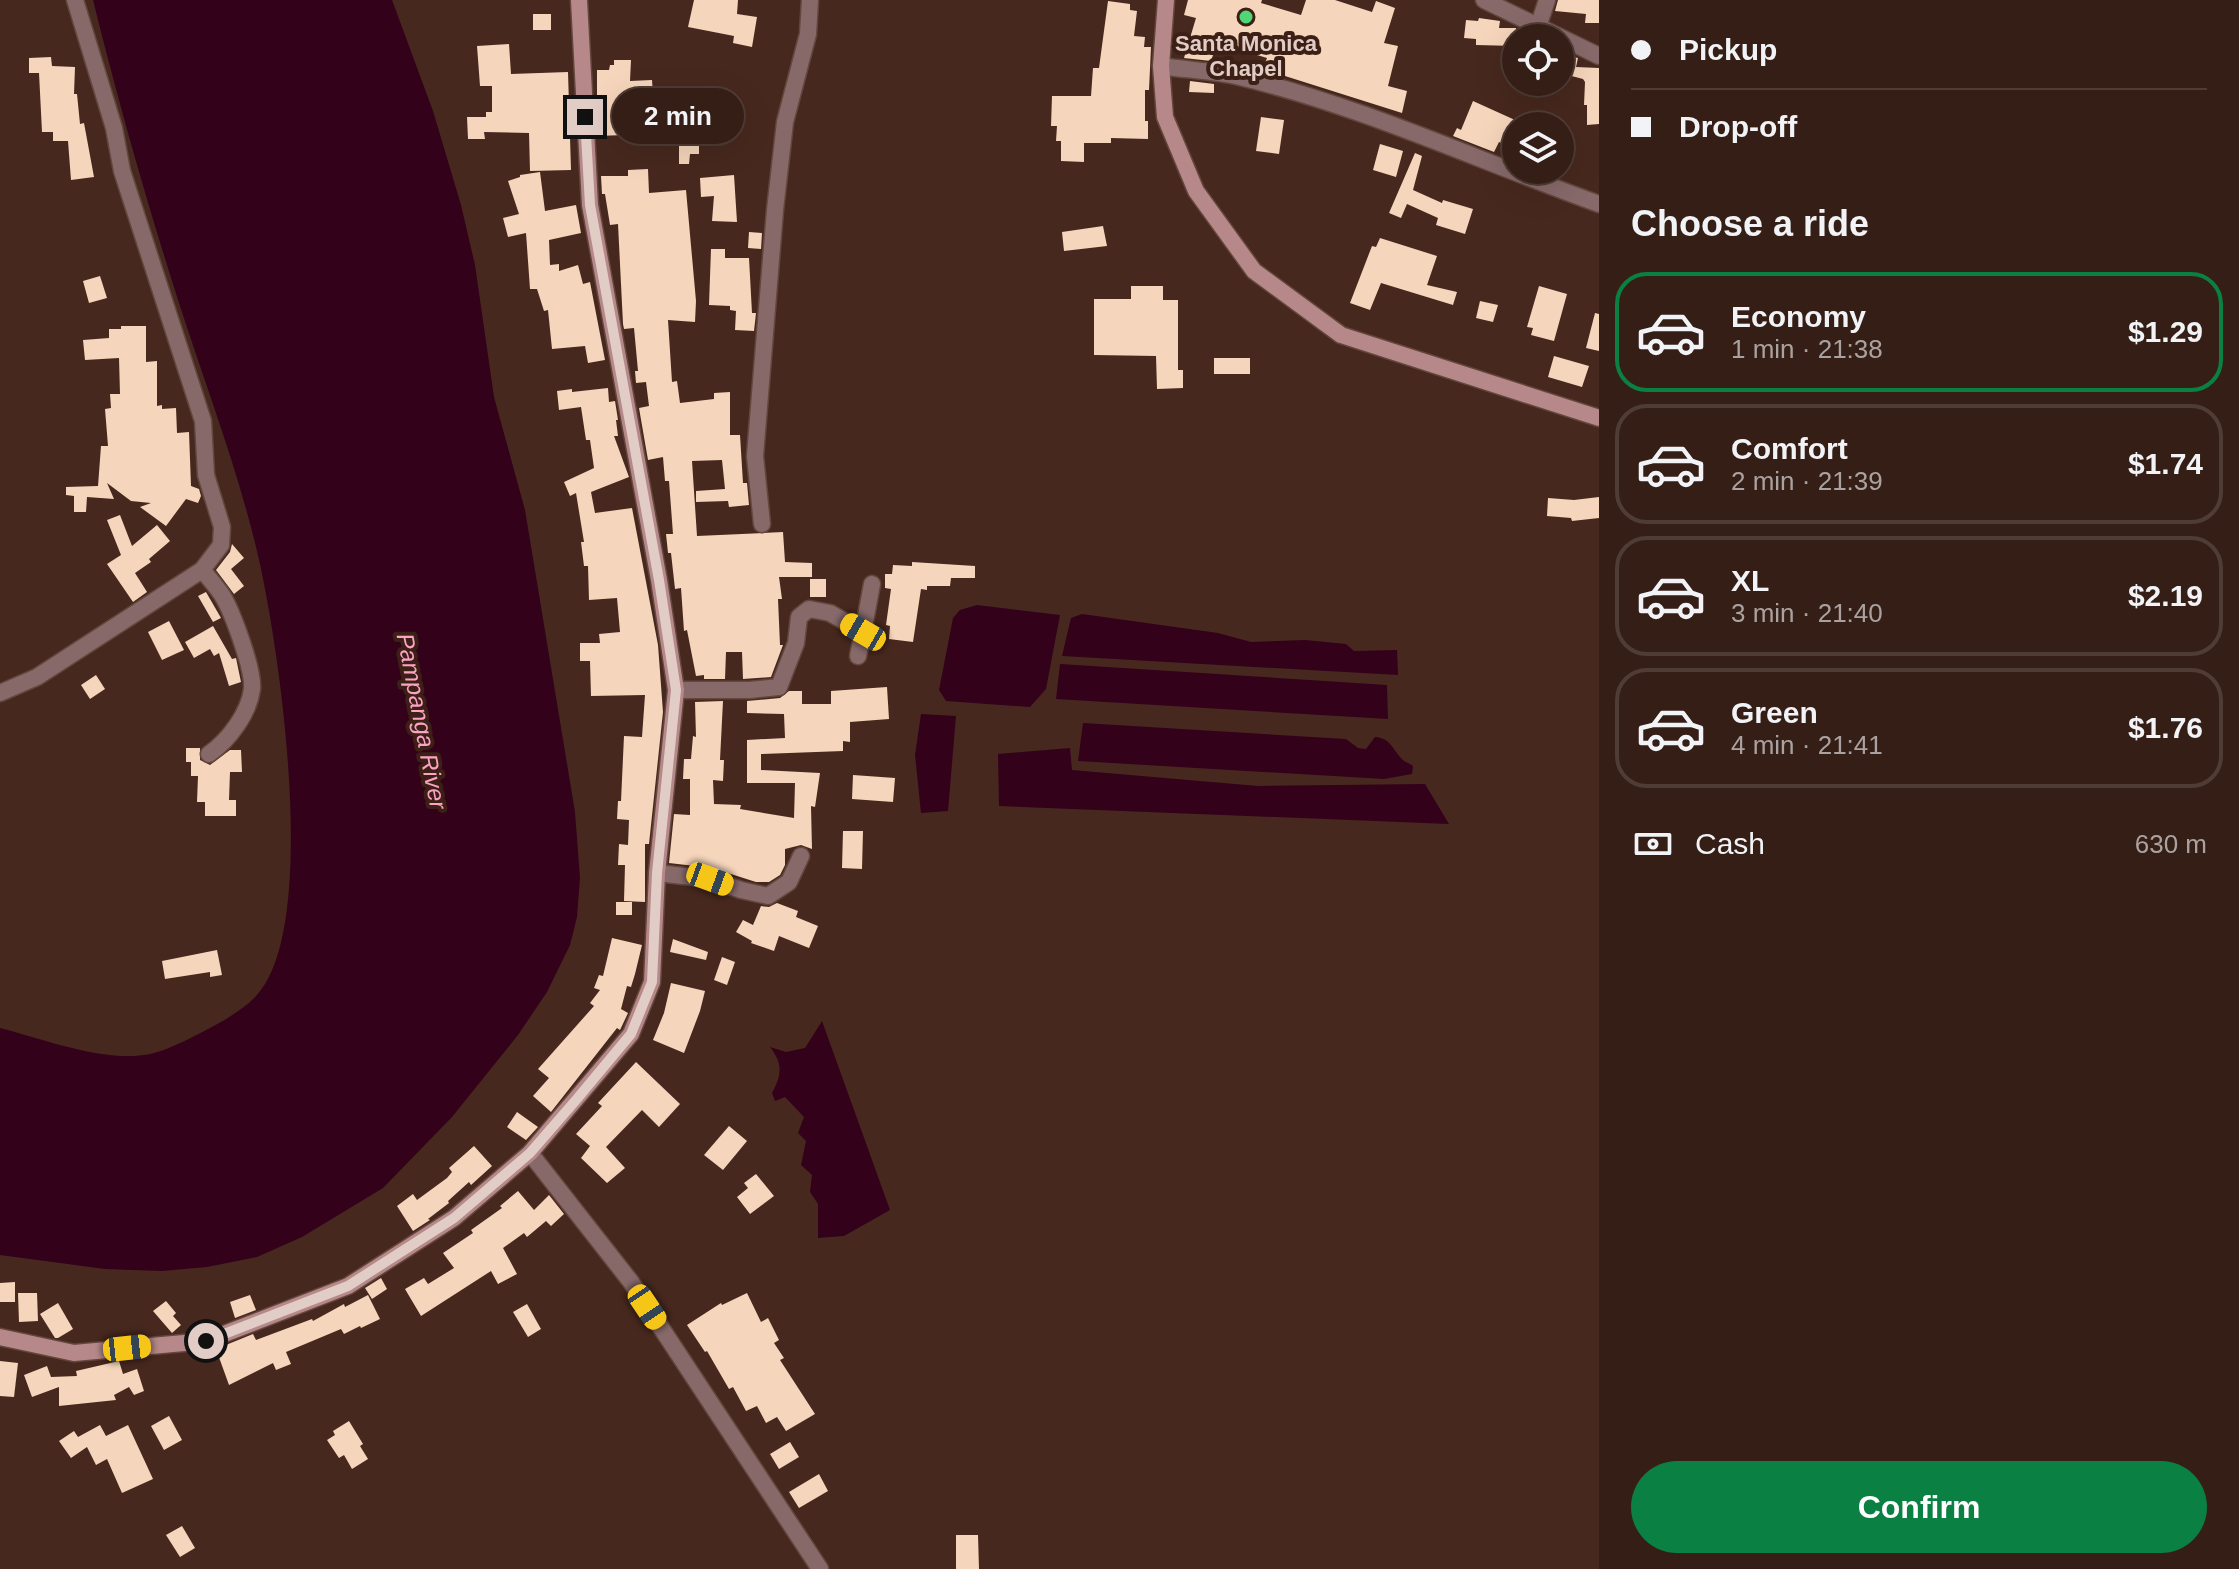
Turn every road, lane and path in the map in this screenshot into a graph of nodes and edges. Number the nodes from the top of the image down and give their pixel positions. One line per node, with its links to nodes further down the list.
1 (75, 0): 15 (street)
2 (579, 0): 19 (main road)
3 (810, 0): 14 (street)
4 (1484, 0): 7 (street)
5 (1547, 0): 8 (street)
6 (1161, 2): 11 (main road)
7 (1532, 24)
8 (1539, 24)
9 (1574, 44): 10 (street)
10 (1599, 56)
11 (1161, 66): 12 (street); 13 (main road)
12 (1599, 204)
13 (1599, 418)
14 (762, 524)
15 (202, 570): 20 (street); 21 (street)
16 (872, 584): 17 (street)
17 (863, 632): 18 (street); 19 (street)
18 (858, 656)
19 (676, 690): 23 (main road)
20 (0, 693)
21 (209, 754)
22 (801, 856): 23 (street)
23 (657, 873): 24 (main road)
24 (530, 1153): 25 (main road); 26 (street)
25 (0, 1337)
26 (820, 1569)

